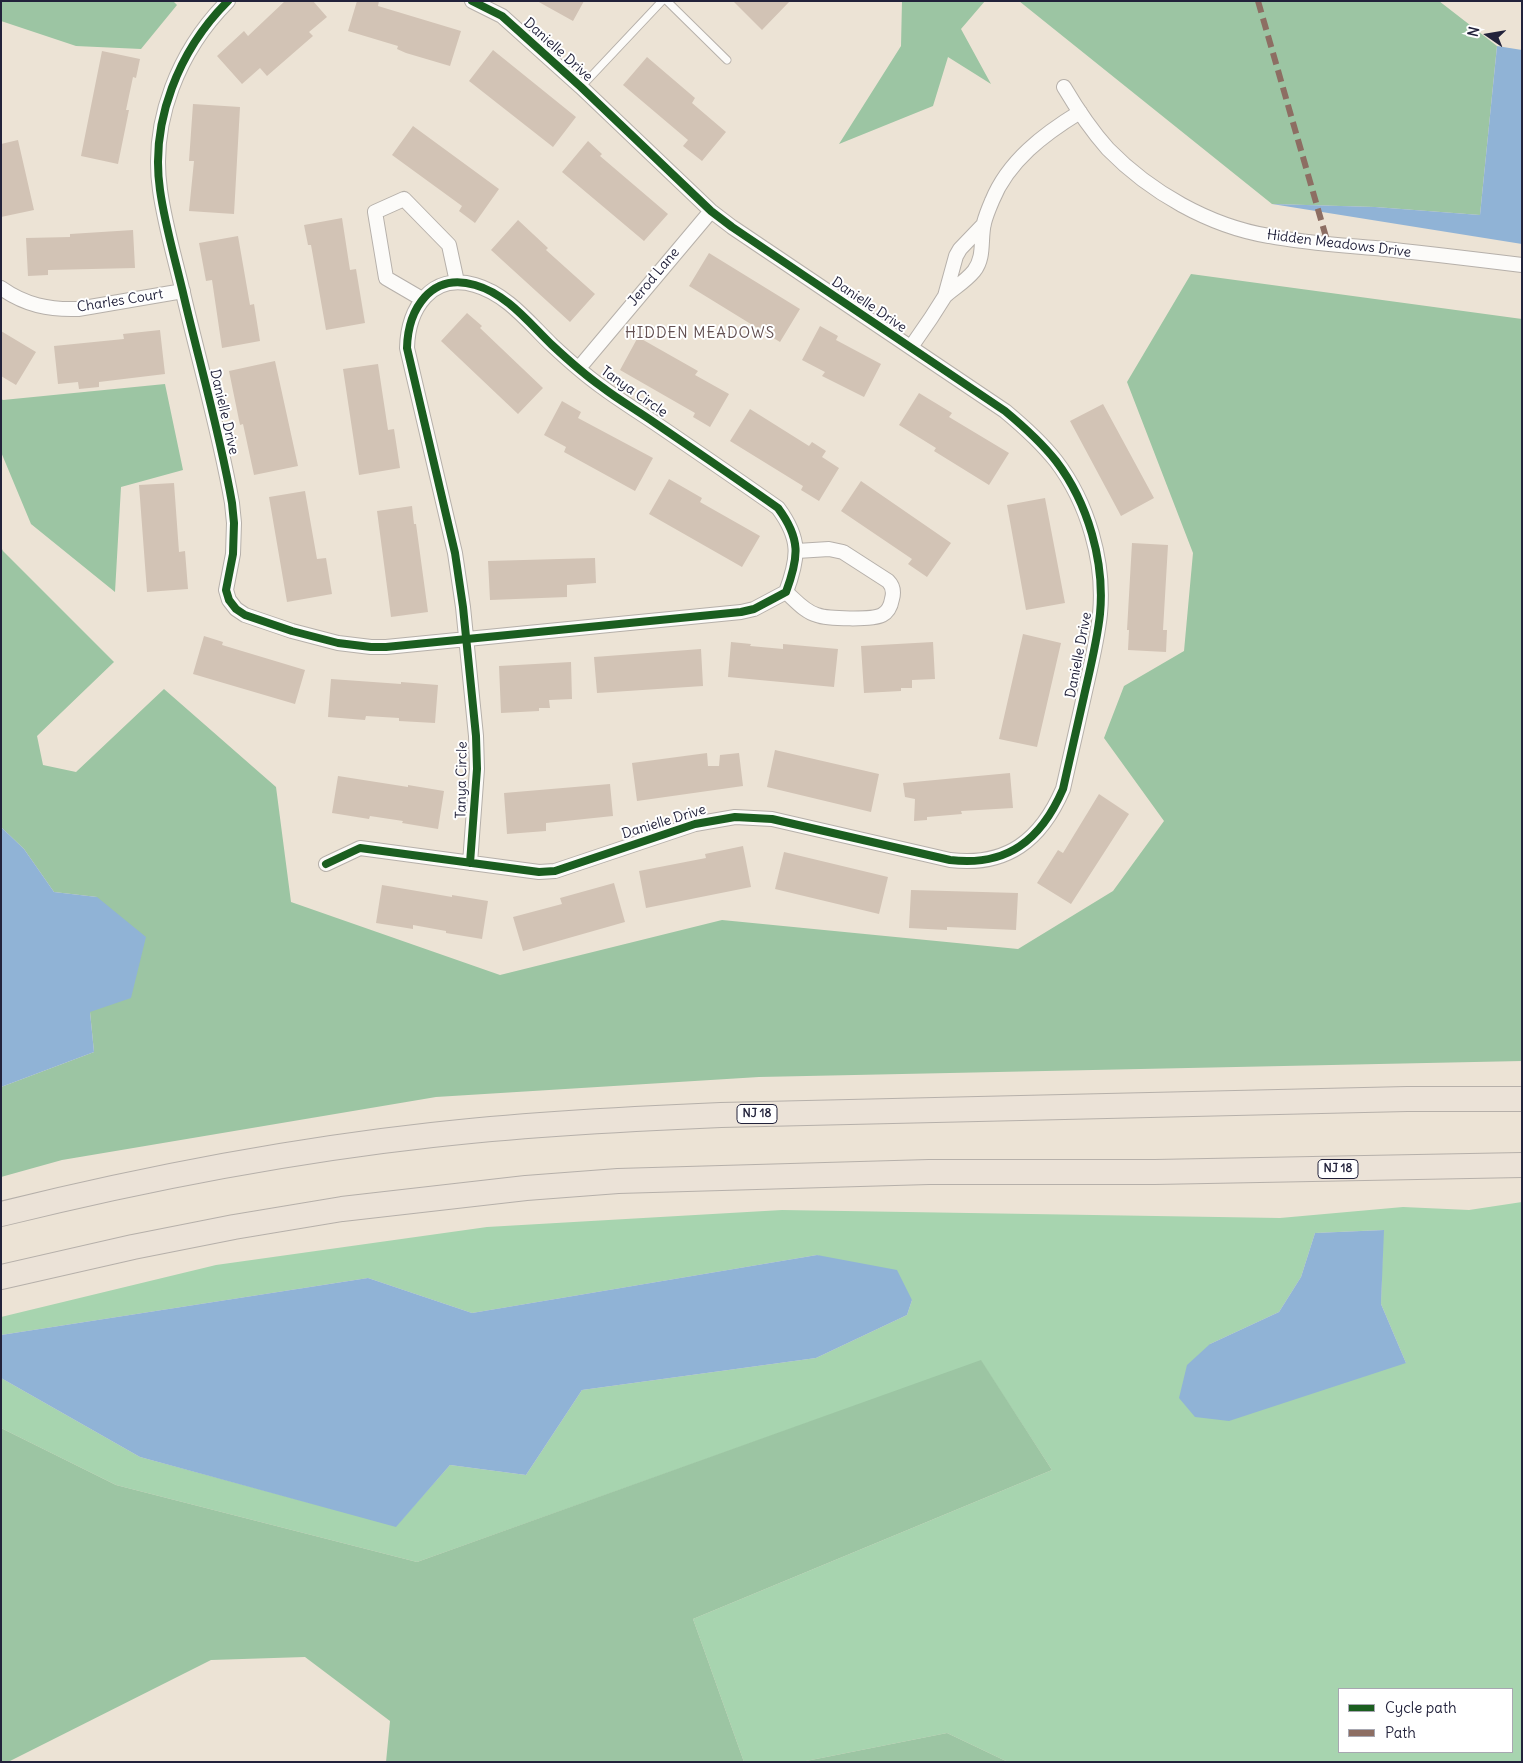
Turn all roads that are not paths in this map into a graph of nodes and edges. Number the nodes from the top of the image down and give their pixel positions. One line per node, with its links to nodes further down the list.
1 (228, 1): 14 (street, Danielle Drive)
2 (472, 1): 6 (street, Danielle Drive)
3 (662, 1): 6 (lane)
4 (668, 1): 5 (lane)
5 (727, 60)
6 (581, 87): 9 (street, Danielle Drive)
7 (1064, 87): 8 (street, Hidden Meadows Drive)
8 (1080, 112): 10 (street); 11 (street, Hidden Meadows Drive)
9 (711, 211): 17 (street, Danielle Drive); 18 (street, Jerod Lane)
10 (984, 224): 15 (street); 15 (street)
11 (1522, 265)
12 (457, 282): 16 (street, Tanya Circle); 16 (street); 18 (street, Tanya Circle)
13 (1, 288): 14 (street, Charles Court)
14 (182, 291): 21 (street, Danielle Drive)
15 (944, 296): 17 (street)
16 (422, 299): 21 (street, Tanya Circle)
17 (911, 347): 22 (street, Danielle Drive)
18 (579, 368): 19 (street, Tanya Circle)
19 (797, 551): 20 (street, Tanya Circle); 20 (street)
20 (786, 592): 21 (street)
21 (466, 638): 22 (street, Tanya Circle)
22 (470, 863): 23 (street, Danielle Drive)
23 (326, 864)
24 (1522, 1090): 25 (highway)
25 (1407, 1099): 26 (highway, NJ 18); 28 (highway, NJ 18)
26 (1522, 1099)
27 (1522, 1165): 29 (highway, NJ 18)
28 (1, 1214)
29 (1, 1277)

